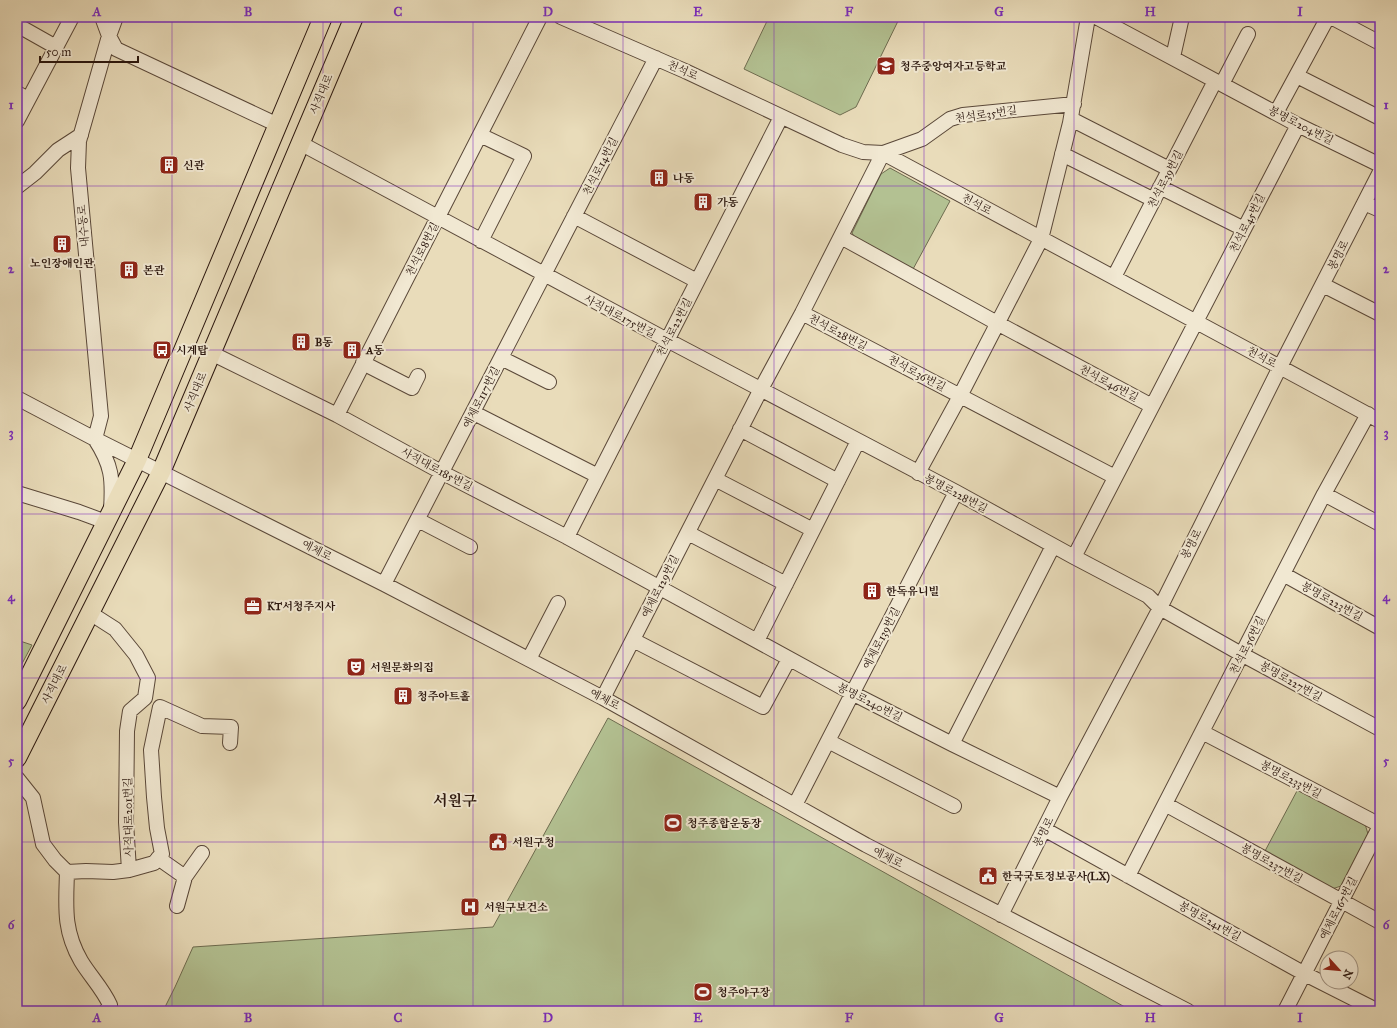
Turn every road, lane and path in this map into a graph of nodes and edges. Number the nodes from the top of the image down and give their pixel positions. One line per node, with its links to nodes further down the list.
1 (72, 17): 16 (street)
2 (102, 17): 14 (street)
3 (116, 17): 14 (street, 내수동로)
4 (323, 17): 28 (main road)
5 (354, 17): 32 (main road, 사직대로)
6 (540, 17): 30 (street, 천석로8번길)
7 (560, 17): 18 (street, 천석로)
8 (1088, 17): 22 (street)
9 (1096, 17): 17 (street, 봉명로204번길)
10 (1182, 17): 17 (street)
11 (1335, 18): 15 (street); 19 (street)
12 (17, 25): 16 (street)
13 (1248, 34): 20 (street)
14 (109, 36): 28 (street); 31 (street, 내수동로)
15 (1380, 43)
16 (56, 47): 21 (street)
17 (1173, 57): 20 (street, 봉명로204번길)
18 (656, 58): 24 (street, 천석로); 42 (street, 천석로14번길)
19 (1297, 76): 23 (street); 25 (street)
20 (1218, 82): 23 (street, 봉명로204번길); 36 (street, 천석로39번길)
21 (23, 96): 27 (street)
22 (1074, 104): 26 (street); 33 (street, 천석로35번길)
23 (1276, 113): 29 (street, 봉명로204번길)
24 (781, 117): 33 (street, 천석로); 50 (street, 천석로22번길)
25 (1380, 118)
26 (1071, 119): 34 (street); 36 (street)
27 (17, 121)
28 (278, 125): 74 (main road)
29 (1298, 125): 35 (street, 봉명로204번길); 44 (street, 천석로45번길)
30 (480, 134): 43 (street, 천석로8번길); 47 (street)
31 (81, 135): 38 (street); 72 (street, 내수동로)
32 (300, 143): 43 (street, 사직대로175번길); 58 (main road, 사직대로)
33 (883, 154): 45 (street, 예체로129번길); 46 (street, 천석로)
34 (1062, 154): 39 (street); 46 (street)
35 (1380, 165)
36 (1169, 170): 39 (street, 천석로39번길)
37 (1380, 172): 40 (street, 봉명로)
38 (17, 187)
39 (1157, 193): 44 (street); 49 (street, 천석로39번길)
40 (1364, 202): 41 (street); 51 (street, 봉명로)
41 (1380, 210)
42 (574, 216): 48 (street, 천석로14번길); 50 (street)
43 (438, 218): 47 (street, 사직대로175번길); 60 (street, 천석로8번길)
44 (1244, 229): 54 (street, 천석로45번길)
45 (841, 237): 52 (street, 예체로129번길); 55 (street)
46 (1041, 239): 49 (street, 천석로); 55 (street)
47 (481, 240): 48 (street, 사직대로175번길)
48 (544, 274): 56 (street, 사직대로175번길); 59 (street, 예체로117번길)
49 (1114, 277): 54 (street, 천석로)
50 (697, 281): 56 (street, 천석로22번길)
51 (1323, 285): 53 (street); 61 (street, 봉명로)
52 (802, 313): 57 (street, 천석로28번길); 64 (street, 예체로129번길)
53 (1380, 314)
54 (1196, 322): 61 (street, 천석로); 67 (street, 천석로46번길)
55 (997, 323): 65 (street); 67 (street, 천석로46번길)
56 (667, 340): 64 (street, 사직대로175번길); 78 (street, 천석로22번길)
57 (874, 351): 65 (street, 천석로36번길)
58 (211, 353): 69 (street, 사직대로185번길); 75 (main road, 사직대로)
59 (501, 358): 63 (street); 68 (street, 예체로117번길)
60 (363, 363): 62 (street); 69 (street, 천석로8번길)
61 (1280, 367): 70 (street, 천석로); 99 (street, 봉명로)
62 (418, 376)
63 (548, 382)
64 (760, 389): 71 (street, 예체로129번길); 73 (street, 봉명로228번길)
65 (960, 396): 77 (street); 79 (street, 천석로36번길)
66 (17, 398): 72 (street, 예체로)
67 (1152, 406): 79 (street, 천석로46번길)
68 (474, 413): 76 (street, 예체로117번길); 78 (street)
69 (337, 415): 76 (street, 사직대로185번길)
70 (1374, 417): 84 (street, 천석로56번길)
71 (740, 429): 80 (street, 예체로129번길); 81 (street)
72 (95, 439): 74 (street, 예체로); 85 (street)
73 (858, 441): 77 (street, 봉명로228번길); 81 (street)
74 (137, 460): 75 (street, 예체로); 85 (main road)
75 (161, 472): 95 (street, 예체로); 100 (main road, 사직대로)
76 (443, 473): 86 (street, 예체로117번길); 90 (street, 사직대로185번길)
77 (918, 473): 82 (street, 봉명로228번길)
78 (598, 476): 90 (street, 천석로22번길)
79 (1115, 477): 93 (street, 천석로46번길)
80 (715, 479): 88 (street); 89 (street, 예체로129번길)
81 (838, 481): 88 (street)
82 (956, 492): 91 (street, 봉명로228번길); 107 (street, 예체로139번길)
83 (17, 493): 85 (street)
84 (1324, 494): 87 (street); 94 (street, 천석로56번길)
85 (109, 517): 110 (main road)
86 (418, 520): 92 (street); 95 (street, 예체로117번길)
87 (1380, 524)
88 (813, 530): 96 (street)
89 (688, 533): 96 (street); 97 (street, 예체로129번길)
90 (567, 537): 97 (street, 사직대로185번길)
91 (1053, 546): 93 (street, 봉명로228번길); 116 (street)
92 (470, 547)
93 (1074, 557): 99 (street, 봉명로228번길)
94 (1283, 574): 101 (street, 봉명로223번길); 104 (street, 천석로56번길)
95 (384, 584): 105 (street, 예체로)
96 (786, 584): 103 (street)
97 (660, 588): 102 (street, 예체로129번길); 103 (street, 봉명로240번길)
98 (558, 603): 105 (street)
99 (1160, 608): 104 (street, 봉명로227번길); 119 (street, 봉명로)
100 (90, 613): 108 (street); 117 (main road, 사직대로)
101 (1380, 628)
102 (633, 640): 106 (street); 109 (street, 예체로129번길)
103 (757, 641): 106 (street, 봉명로240번길)
104 (1242, 654): 112 (street, 봉명로227번길); 113 (street, 천석로56번길)
105 (529, 659): 109 (street, 예체로)
106 (789, 659): 107 (street, 봉명로240번길)
107 (852, 693): 114 (street, 예체로139번길); 116 (street, 봉명로240번길)
108 (145, 698): 111 (street); 127 (street, 사직대로201번길)
109 (603, 698): 121 (street, 예체로)
110 (17, 701)
111 (160, 707): 115 (street); 126 (street)
112 (1380, 729)
113 (1202, 732): 120 (street, 천석로56번길); 123 (street, 봉명로233번길)
114 (828, 741): 121 (street, 예체로139번길); 122 (street)
115 (230, 743)
116 (952, 744): 119 (street, 봉명로240번길)
117 (17, 758)
118 (17, 778): 128 (street)
119 (1060, 797): 124 (street, 봉명로)
120 (1165, 804): 129 (street, 천석로56번길); 131 (street, 봉명로237번길)
121 (795, 805): 133 (street, 예체로)
122 (954, 806)
123 (1380, 826): 131 (street, 예체로167번길)
124 (1044, 829): 129 (street, 봉명로241번길); 133 (street, 봉명로)
125 (202, 852): 130 (street)
126 (158, 858): 127 (street, 사직대로201번길); 130 (street)
127 (129, 870): 128 (street)
128 (67, 872): 136 (street)
129 (1128, 876): 135 (street, 봉명로241번길)
130 (185, 877): 132 (street)
131 (1342, 902): 134 (street, 봉명로237번길); 135 (street, 예체로167번길)
132 (177, 906)
133 (1001, 915): 137 (street, 예체로)
134 (1380, 922)
135 (1305, 974): 138 (street, 예체로167번길); 139 (street, 봉명로241번길)
136 (106, 1011)
137 (1188, 1011)
138 (1285, 1011)
139 (1378, 1011)

